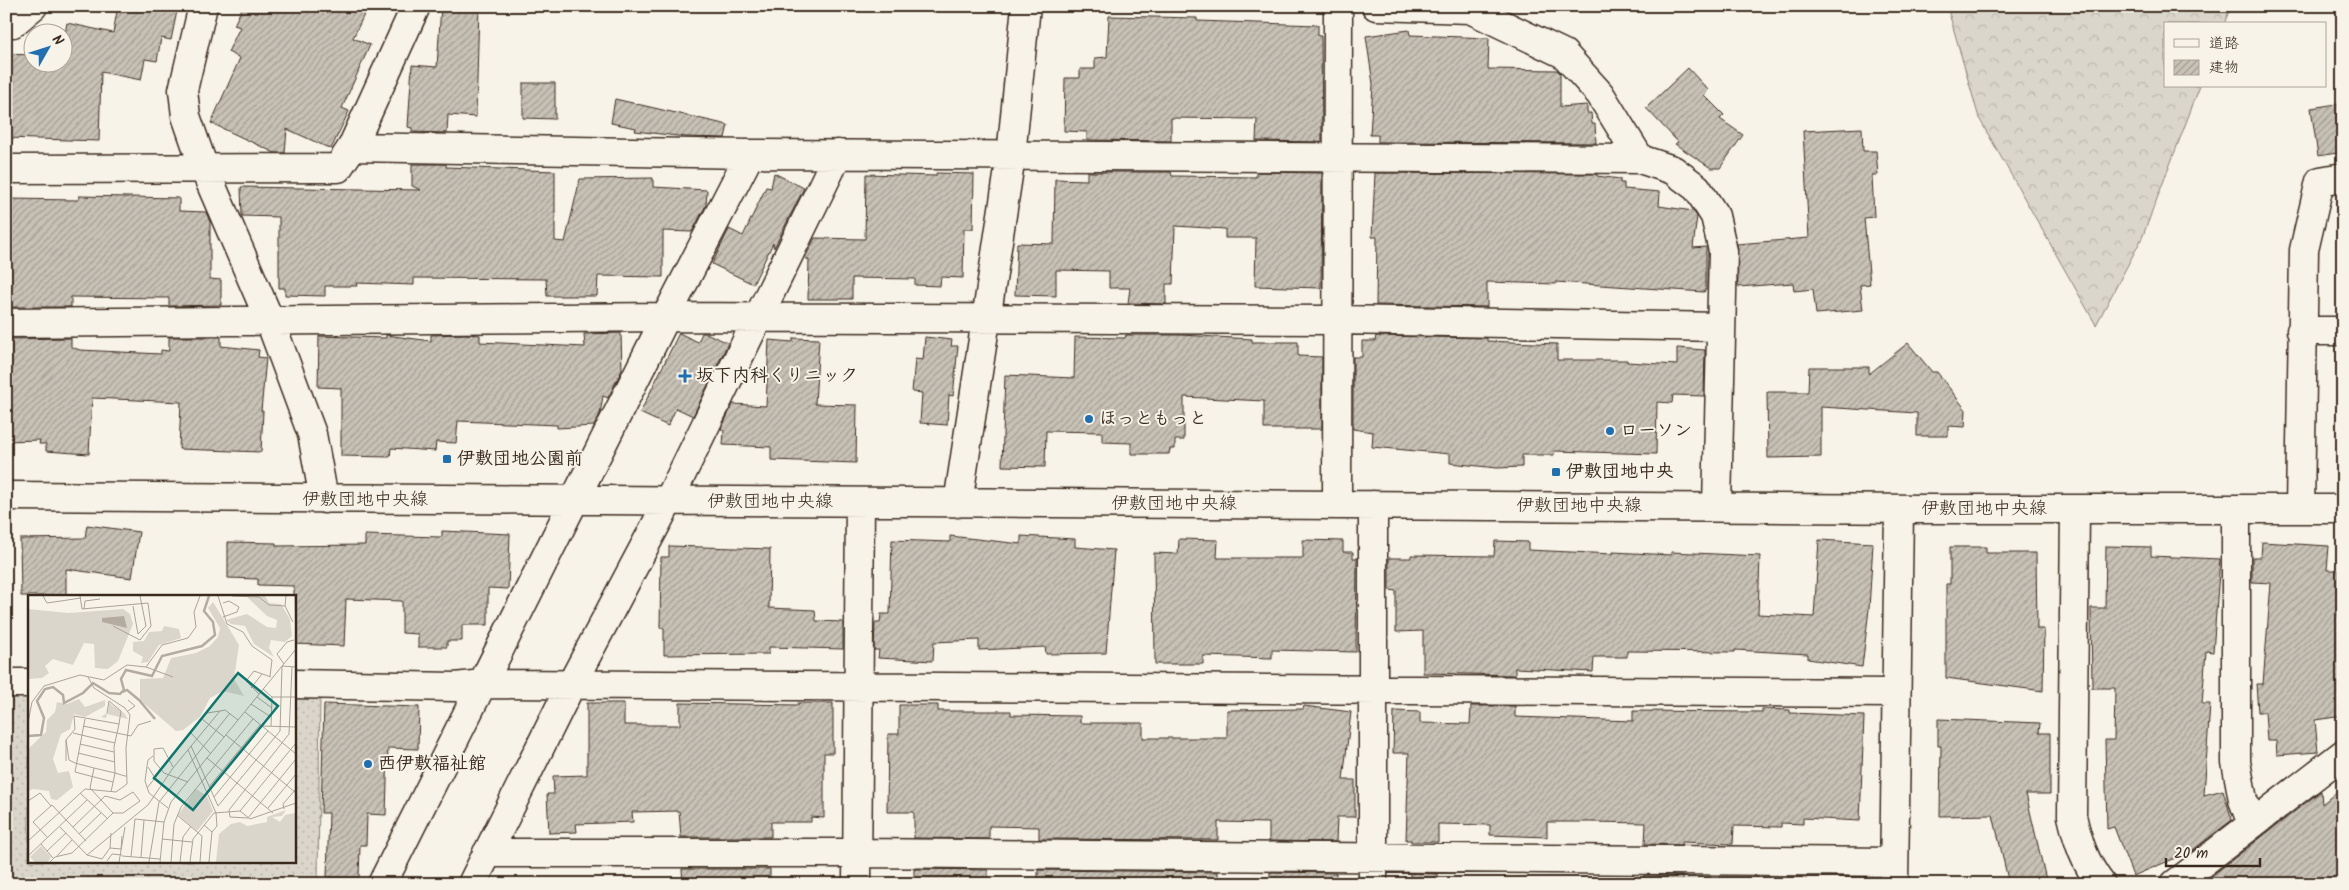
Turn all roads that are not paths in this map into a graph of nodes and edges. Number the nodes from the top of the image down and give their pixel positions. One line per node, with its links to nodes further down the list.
1 (33, 6): 7 (street)
2 (203, 6): 14 (street)
3 (416, 6): 8 (street)
4 (1026, 6): 11 (street)
5 (1338, 6): 12 (street)
6 (1376, 6): 13 (street)
7 (6, 23)
8 (352, 147): 9 (street); 14 (street)
9 (750, 154): 10 (street); 17 (street)
10 (838, 154): 11 (street); 18 (street)
11 (1011, 156): 12 (street); 19 (street)
12 (1338, 157): 13 (street); 20 (street)
13 (1640, 159): 23 (street)
14 (204, 168): 15 (street); 21 (street)
15 (6, 169)
16 (2343, 177): 24 (street)
17 (666, 317): 18 (street); 21 (street); 28 (street)
18 (758, 318): 19 (street); 29 (street)
19 (985, 318): 20 (street); 31 (street)
20 (1339, 320): 23 (street); 32 (street)
21 (270, 321): 22 (street); 27 (street)
22 (6, 324)
23 (1721, 327): 34 (street)
24 (2301, 331): 25 (street); 38 (street)
25 (2343, 331)
26 (6, 496): 27 (street, 伊敷団地中央線)
27 (324, 500): 28 (street, 伊敷団地中央線)
28 (575, 501): 29 (street, 伊敷団地中央線); 43 (street)
29 (668, 502): 30 (street, 伊敷団地中央線); 44 (street)
30 (860, 502): 31 (street, 伊敷団地中央線); 45 (street)
31 (958, 503): 32 (street, 伊敷団地中央線)
32 (1337, 505): 33 (street, 伊敷団地中央線)
33 (1373, 505): 34 (street, 伊敷団地中央線); 46 (street)
34 (1717, 507): 35 (street, 伊敷団地中央線)
35 (1899, 509): 36 (street, 伊敷団地中央線); 47 (street)
36 (2075, 509): 37 (street, 伊敷団地中央線); 58 (street)
37 (2236, 509): 38 (street, 伊敷団地中央線); 49 (street)
38 (2300, 509): 39 (street, 伊敷団地中央線)
39 (2343, 509)
40 (6, 682): 41 (street)
41 (28, 683)
42 (295, 684): 43 (street)
43 (483, 684): 44 (street); 54 (street)
44 (571, 685): 45 (street); 50 (street)
45 (858, 686): 46 (street); 51 (street)
46 (1373, 690): 47 (street); 52 (street)
47 (1895, 693): 53 (street)
48 (2343, 754): 49 (street)
49 (2252, 824): 59 (street)
50 (488, 853): 51 (street); 55 (street)
51 (858, 853): 52 (street); 56 (street)
52 (1373, 857): 53 (street); 57 (street)
53 (1894, 873)
54 (382, 884)
55 (472, 884)
56 (857, 884)
57 (1373, 884)
58 (2101, 884)
59 (2175, 884)

